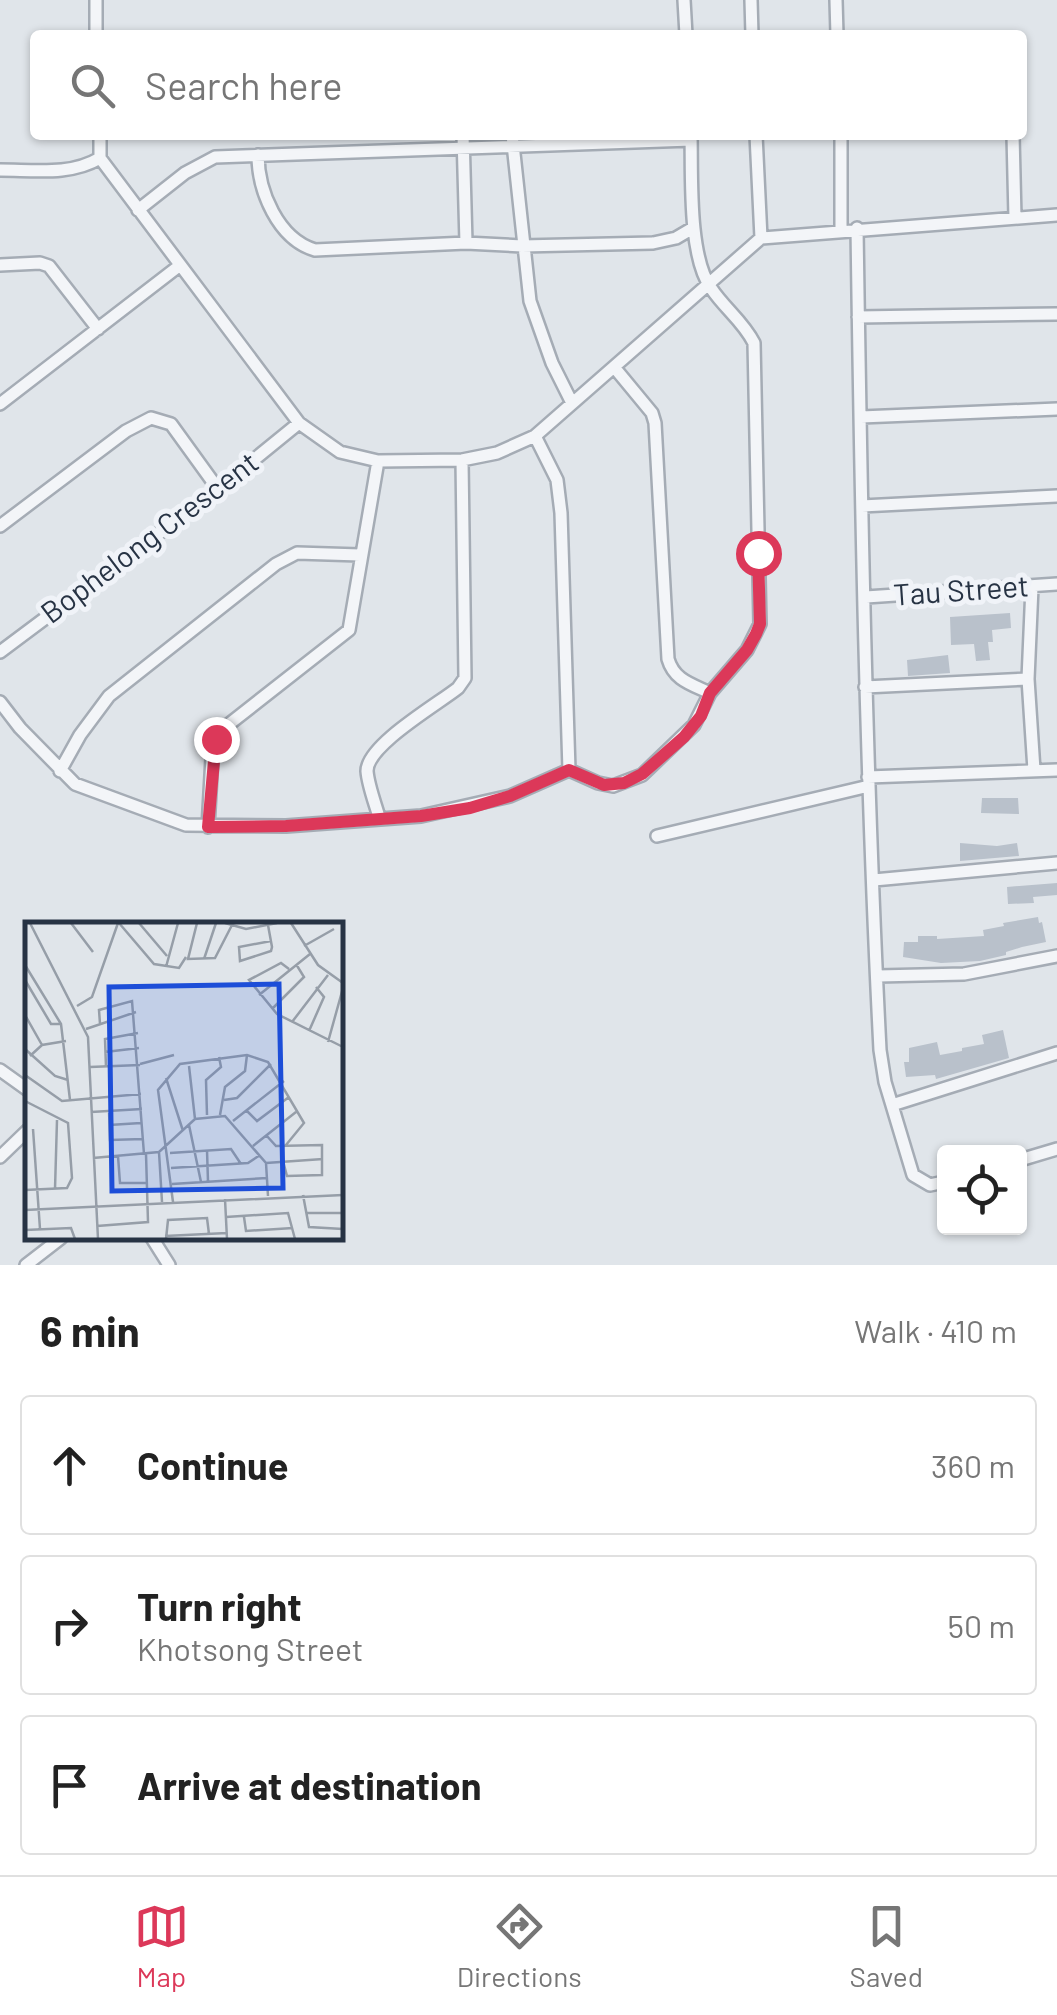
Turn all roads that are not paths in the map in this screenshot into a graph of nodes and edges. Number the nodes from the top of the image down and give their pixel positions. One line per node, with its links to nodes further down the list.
1 (96, 0): 5 (street)
2 (684, 0): 6 (street)
3 (751, 0): 7 (street)
4 (836, 0): 8 (street)
5 (96, 30)
6 (686, 30)
7 (752, 30)
8 (837, 30)
9 (100, 140): 19 (street)
10 (463, 140): 17 (street)
11 (572, 140): 16 (street)
12 (691, 140): 24 (street)
13 (756, 140): 27 (street)
14 (842, 140): 26 (street)
15 (1013, 140): 23 (street)
16 (512, 141): 17 (street); 29 (street)
17 (463, 150): 18 (street); 28 (street)
18 (258, 155): 21 (street); 28 (street)
19 (100, 158): 20 (street); 21 (street)
20 (0, 170)
21 (138, 210): 31 (street)
22 (1057, 215): 23 (street)
23 (1015, 218): 25 (street)
24 (693, 228): 29 (street); 32 (street)
25 (857, 228): 26 (street); 34 (street)
26 (842, 230): 27 (street)
27 (760, 238): 32 (street)
28 (466, 243): 29 (street)
29 (522, 246): 37 (street)
30 (0, 265): 35 (street)
31 (180, 266): 35 (street); 41 (street)
32 (708, 286): 36 (street); 56 (street)
33 (1057, 314): 34 (street)
34 (858, 317): 40 (street)
35 (98, 328): 38 (street)
36 (614, 367): 37 (street); 56 (street)
37 (572, 403): 42 (street)
38 (0, 404)
39 (1057, 409): 40 (street)
40 (861, 417): 47 (street)
41 (299, 423): 44 (street); 45 (street, Bophelong Crescent)
42 (535, 436): 43 (street); 58 (street)
43 (462, 460): 44 (street); 63 (street)
44 (378, 461): 49 (street)
45 (218, 489): 48 (street); 53 (street, Bophelong Crescent)
46 (1057, 496): 47 (street)
47 (862, 506): 52 (street)
48 (0, 526)
49 (360, 555): 61 (street); 64 (street)
50 (1057, 584): 51 (street, Tau Street)
51 (1032, 586): 52 (street, Tau Street); 54 (street)
52 (866, 597): 55 (street)
53 (0, 652)
54 (1028, 679): 55 (street); 59 (street)
55 (865, 687): 62 (street)
56 (710, 693): 58 (street)
57 (0, 702): 61 (street)
58 (569, 770): 63 (street)
59 (1034, 770): 60 (street); 62 (street)
60 (1057, 770)
61 (60, 771): 64 (street)
62 (868, 782): 65 (street); 67 (street)
63 (378, 817): 64 (street)
64 (208, 827)
65 (657, 836)
66 (1057, 864): 67 (street)
67 (874, 880): 69 (street)
68 (1057, 956): 69 (street)
69 (878, 976): 73 (street)
70 (1057, 1053): 73 (street)
71 (0, 1070): 72 (street)
72 (25, 1088)
73 (892, 1105): 78 (street)
74 (25, 1133): 76 (street)
75 (1057, 1149): 77 (street)
76 (0, 1158)
77 (1027, 1158)
78 (937, 1184)
79 (59, 1240): 81 (street)
80 (153, 1240): 82 (street)
81 (26, 1265)
82 (170, 1265)

